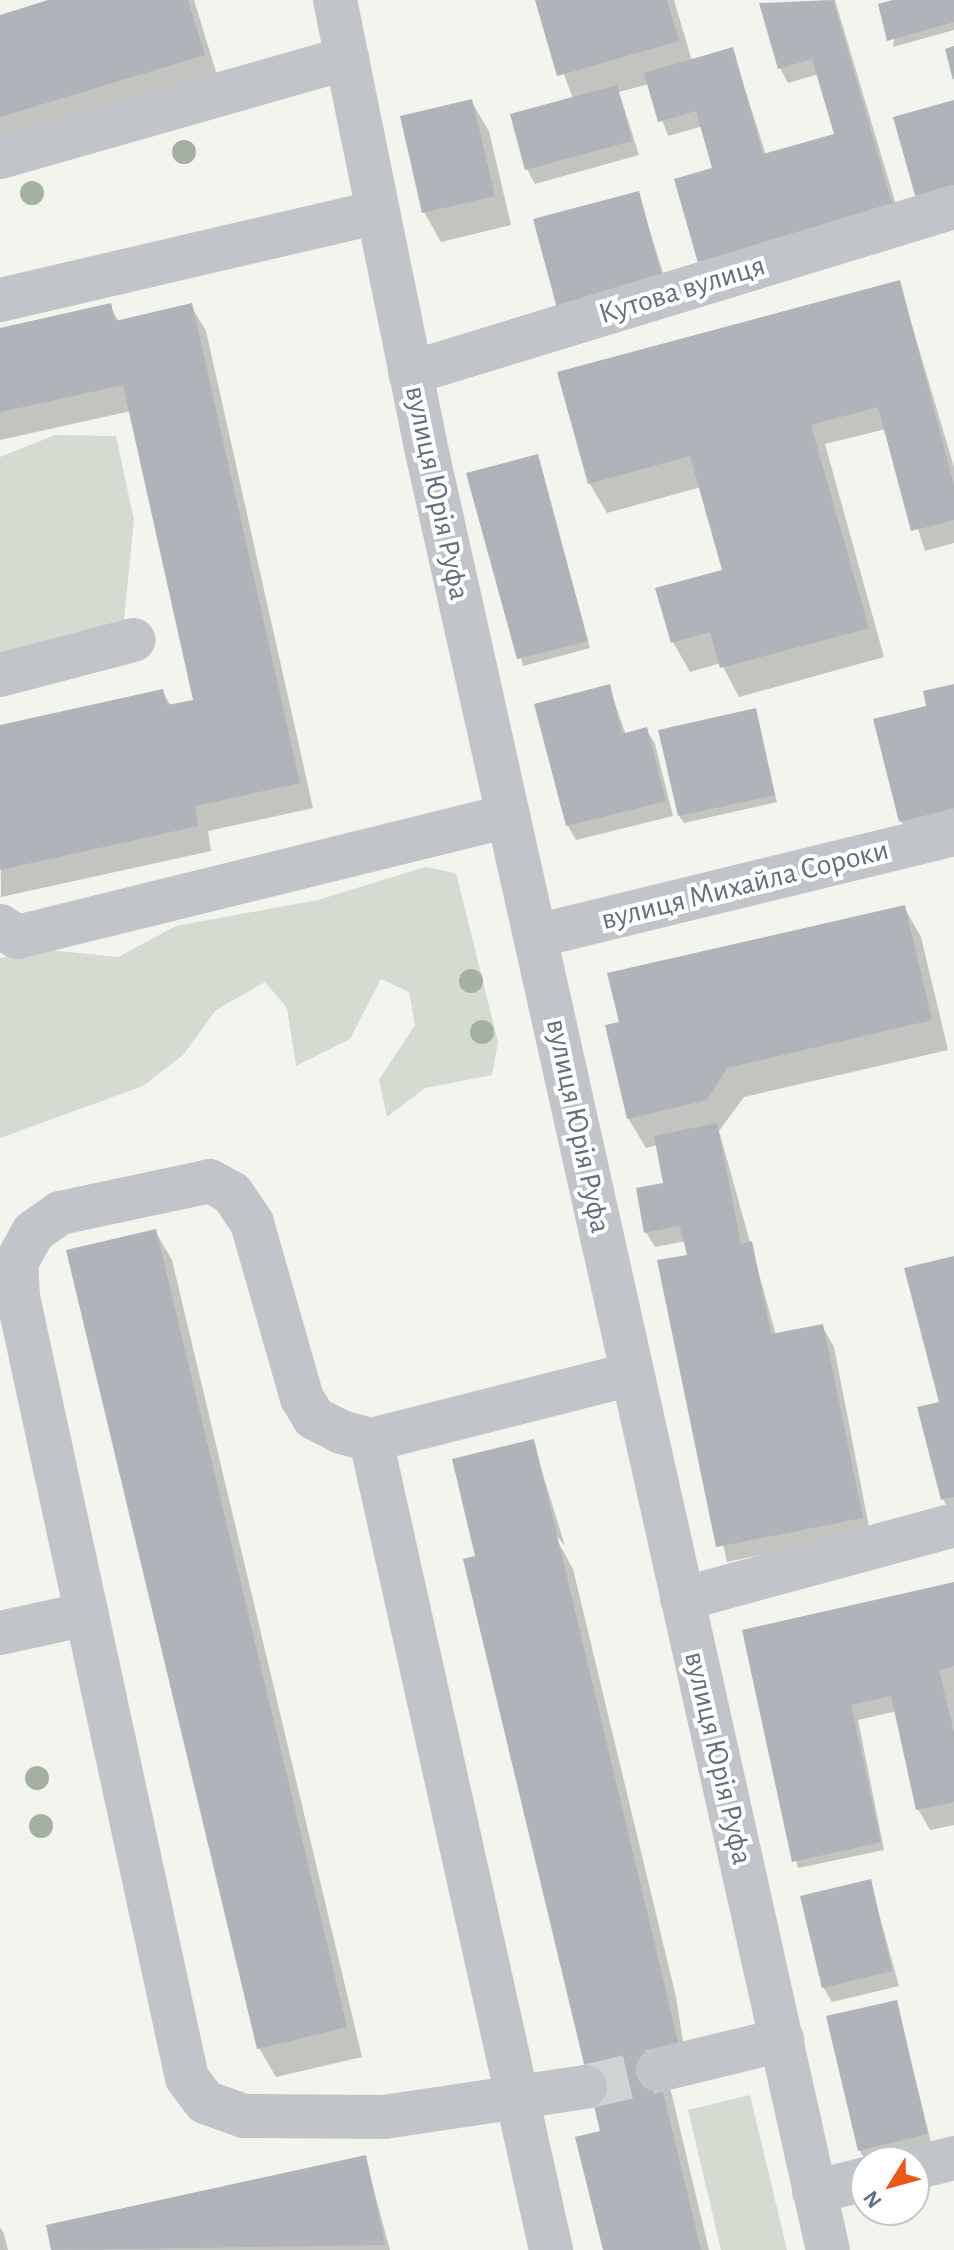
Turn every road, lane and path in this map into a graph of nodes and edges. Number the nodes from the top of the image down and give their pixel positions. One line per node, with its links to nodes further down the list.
1 (335, 0): 3 (street, вулиця Юрія Руфа)
2 (365, 0): 3 (street)
3 (347, 58): 4 (street); 6 (street, вулиця Юрія Руфа)
4 (0, 157)
5 (954, 207): 8 (street, Кутова вулиця)
6 (375, 213): 7 (street); 8 (street, вулиця Юрія Руфа)
7 (0, 300)
8 (410, 373): 11 (street, вулиця Юрія Руфа)
9 (133, 640): 10 (street)
10 (0, 675)
11 (508, 816): 13 (street); 14 (street, вулиця Юрія Руфа)
12 (954, 834): 14 (street, вулиця Михайла Сороки)
13 (0, 926)
14 (536, 936): 15 (street, вулиця Юрія Руфа)
15 (631, 1374): 16 (street); 18 (street, вулиця Юрія Руфа)
16 (371, 1440): 19 (street); 24 (street)
17 (954, 1525): 18 (street)
18 (682, 1599): 21 (street, вулиця Юрія Руфа)
19 (87, 1614): 20 (street); 24 (street)
20 (0, 1633)
21 (782, 2040): 22 (street); 28 (street, вулиця Юрія Руфа)
22 (658, 2070)
23 (585, 2087): 24 (street)
24 (520, 2102): 29 (street)
25 (954, 2158): 26 (street)
26 (930, 2164)
27 (850, 2183): 28 (street)
28 (814, 2192): 30 (street, вулиця Юрія Руфа)
29 (551, 2250)
30 (828, 2250)

